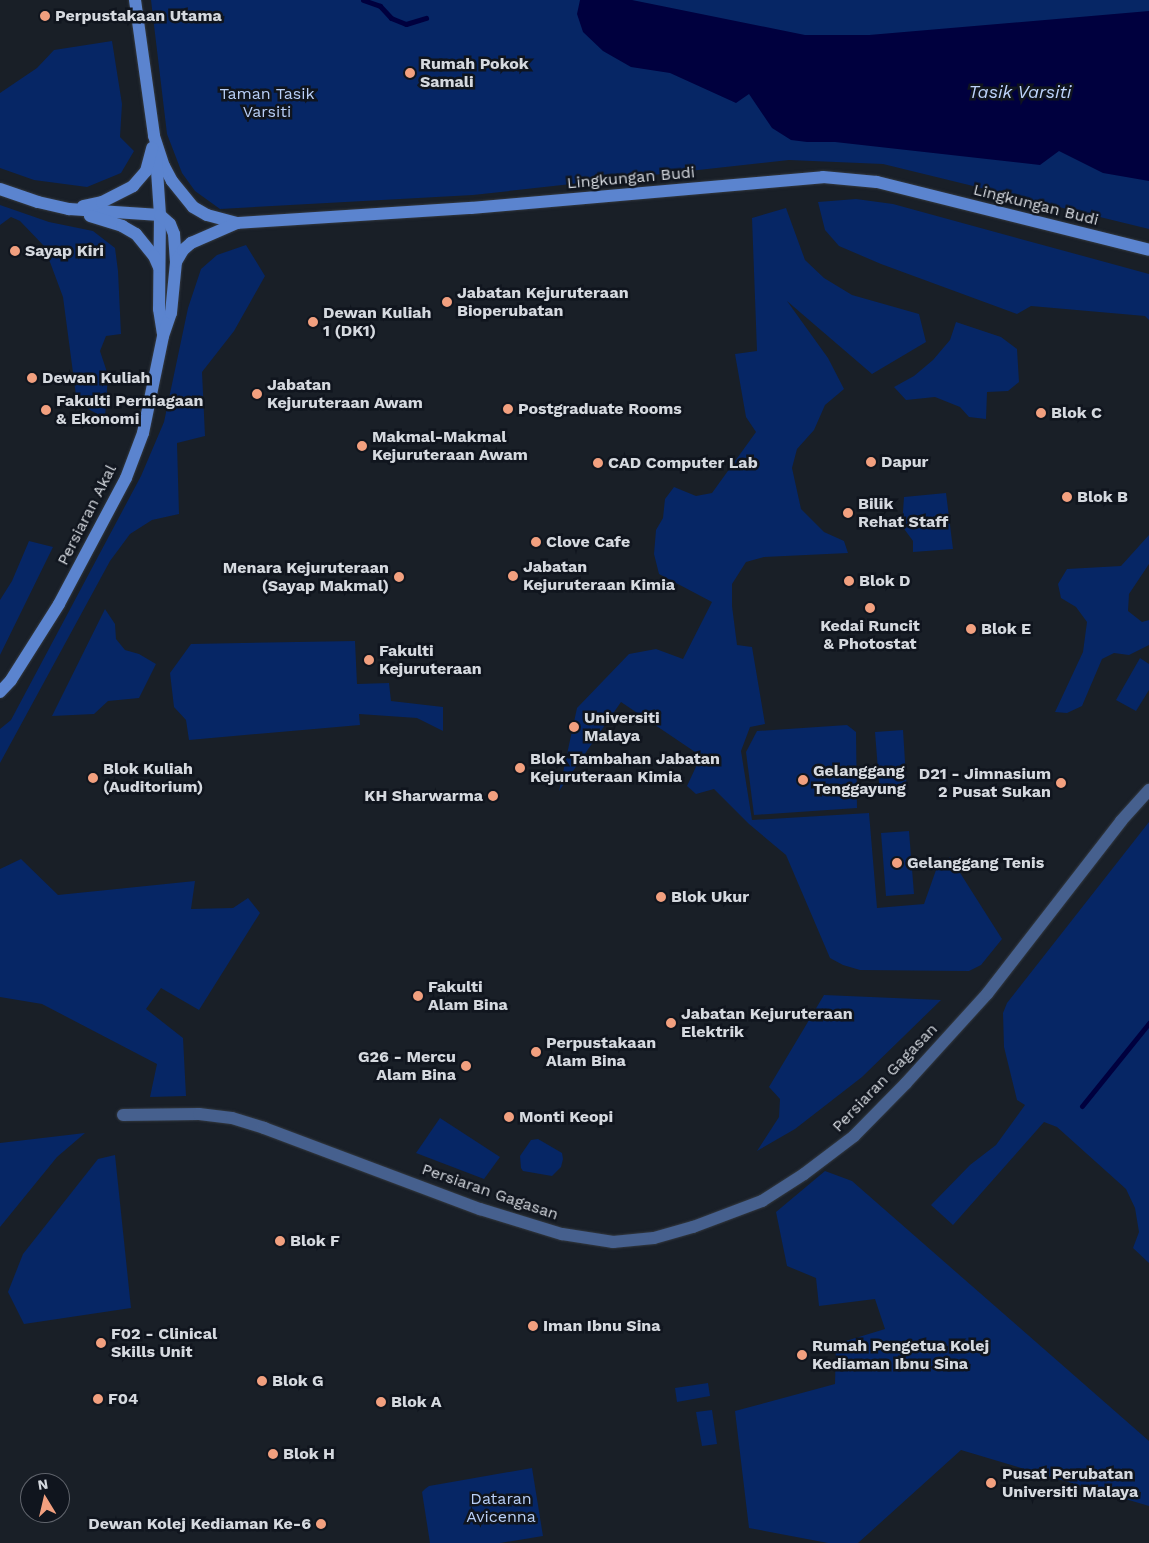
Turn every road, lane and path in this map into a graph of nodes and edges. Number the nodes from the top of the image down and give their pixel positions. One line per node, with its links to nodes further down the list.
1 (135, 0): 2 (street, Lingkungan Budi)
2 (154, 136): 4 (street); 5 (street, Lingkungan Budi); 6 (street, Lingkungan Budi)
3 (0, 189): 4 (street)
4 (69, 209): 5 (street); 9 (street)
5 (160, 215): 8 (street, Persiaran Akal); 9 (street, Persiaran Akal)
6 (237, 223): 7 (street, Lingkungan Budi); 8 (street)
7 (1149, 250)
8 (176, 262): 10 (street, Persiaran Akal)
9 (161, 272): 10 (street, Persiaran Akal)
10 (163, 336): 11 (street, Persiaran Akal)
11 (0, 692)
12 (1149, 790): 13 (street, Persiaran Gagasan)
13 (123, 1114)

